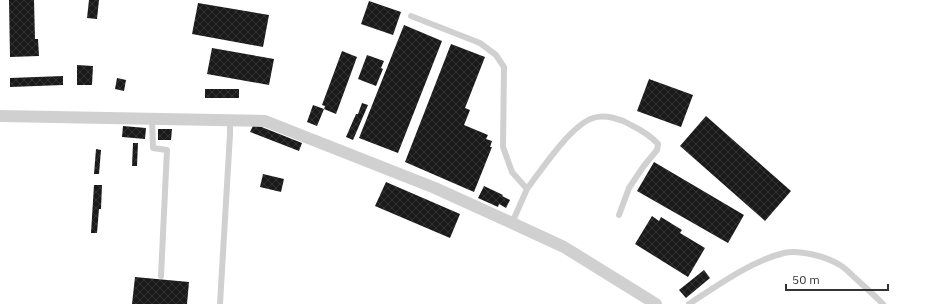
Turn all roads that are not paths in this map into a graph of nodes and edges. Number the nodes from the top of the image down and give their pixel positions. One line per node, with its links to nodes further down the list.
1 (411, 16): 5 (lane)
2 (0, 116): 3 (street)
3 (152, 119): 4 (street); 8 (lane)
4 (230, 120): 7 (street); 9 (lane)
5 (527, 189): 6 (lane); 7 (lane)
6 (620, 215)
7 (512, 223): 10 (street)
8 (161, 276)
9 (220, 304)
10 (656, 304)
11 (689, 304): 12 (lane)
12 (883, 304)

